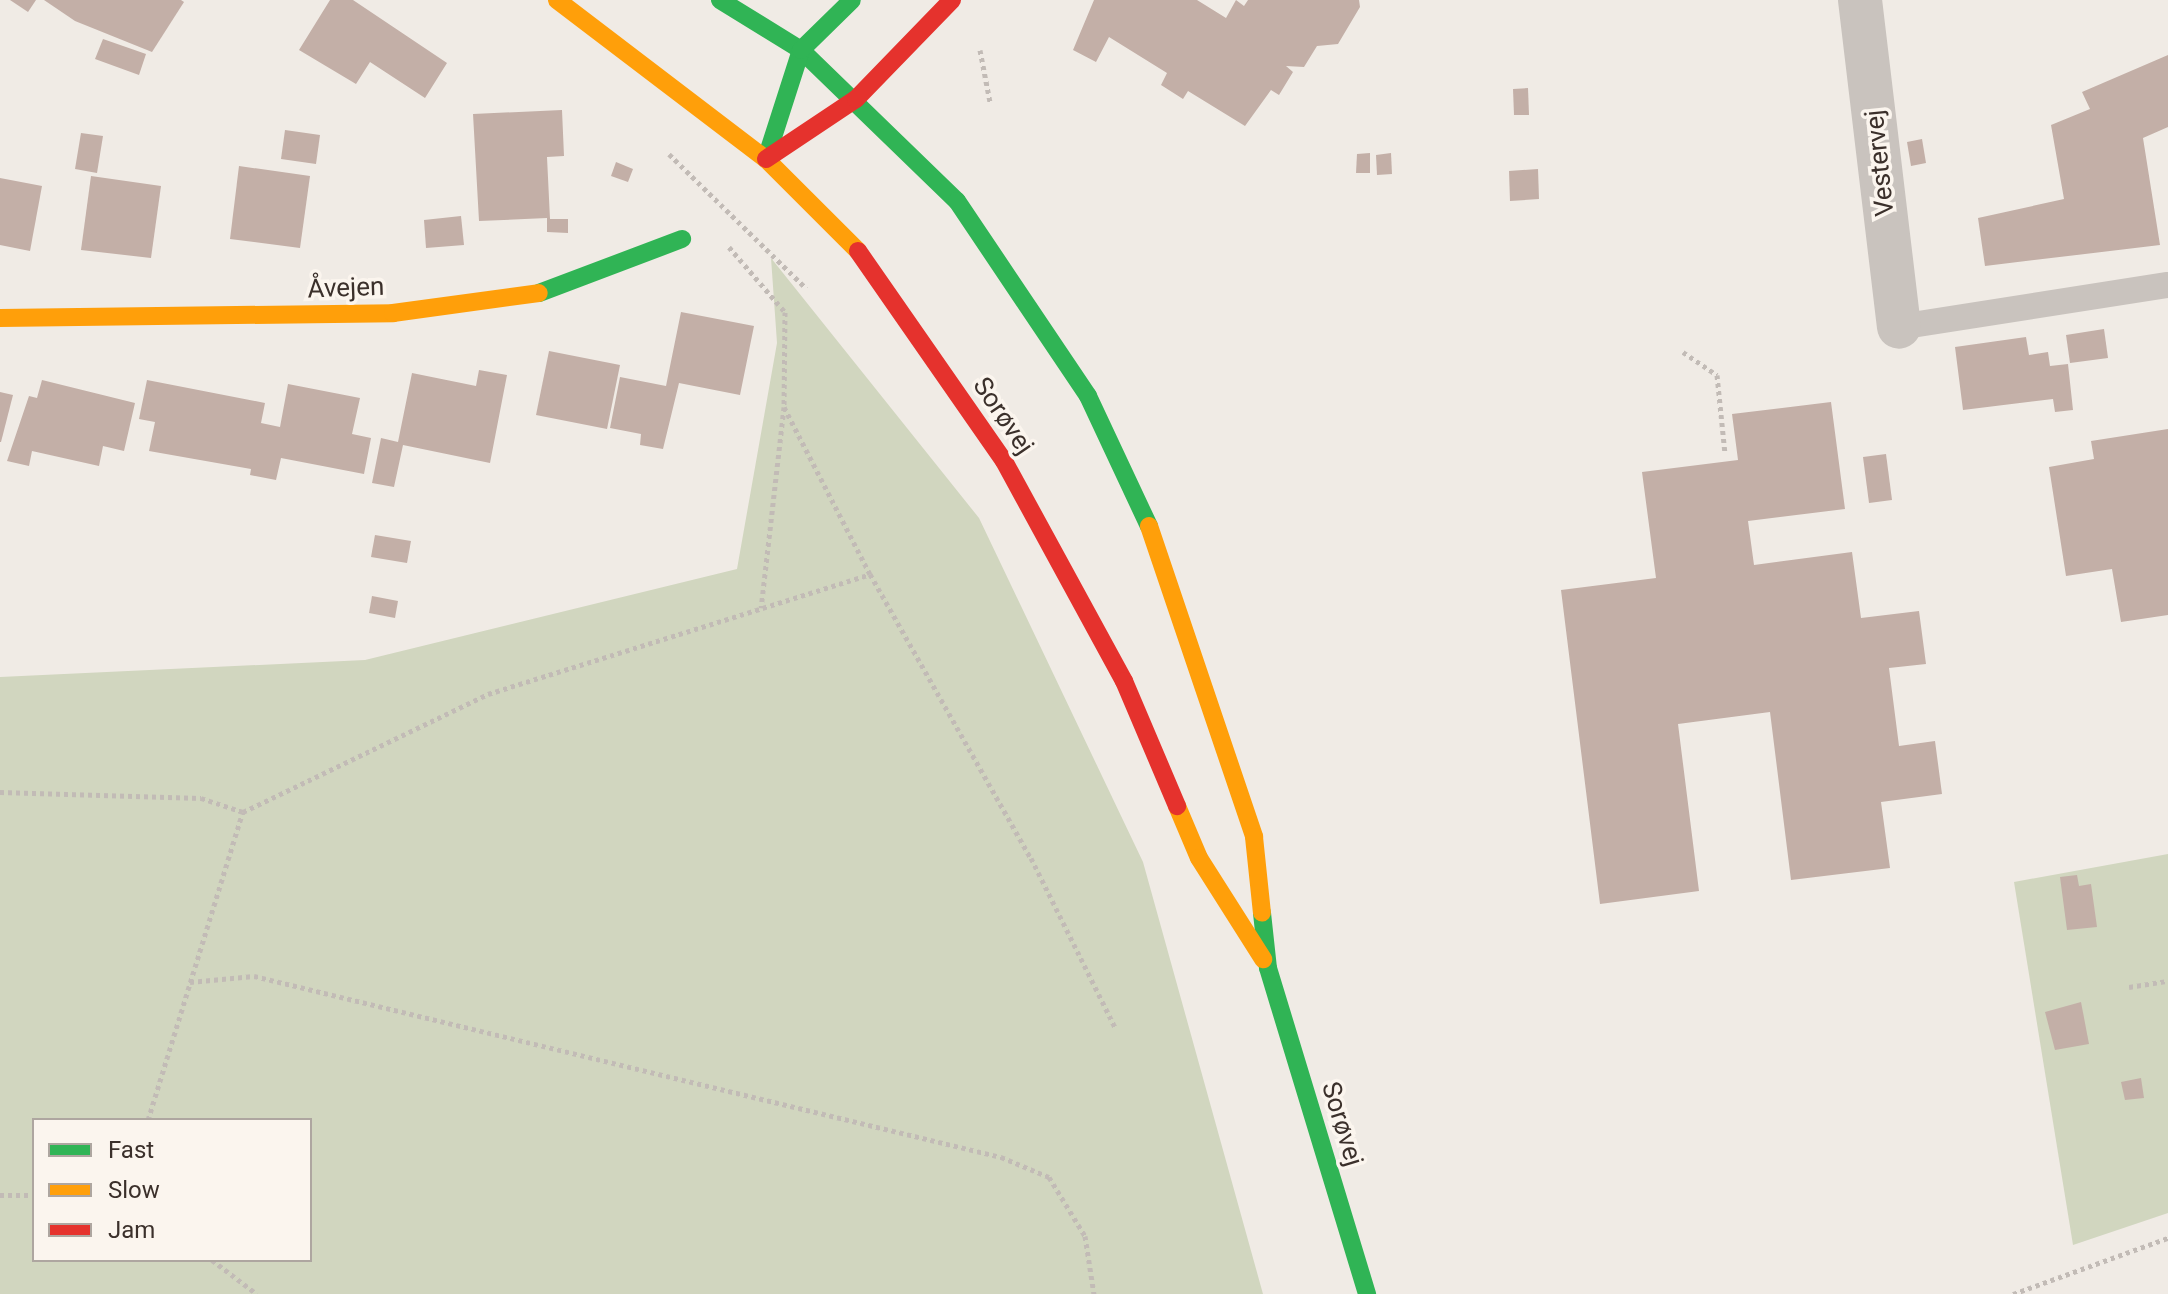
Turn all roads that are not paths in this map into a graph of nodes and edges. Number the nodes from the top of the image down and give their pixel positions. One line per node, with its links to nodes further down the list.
1 (557, 0): 8 (main road, Sorøvej)
2 (720, 0): 6 (main road, Sorøvej)
3 (852, 0): 6 (main road)
4 (952, 0): 7 (main road)
5 (1860, 0): 12 (street, Vestervej)
6 (801, 50): 7 (main road, Sorøvej); 8 (main road)
7 (856, 99): 8 (main road); 13 (main road, Sorøvej)
8 (766, 159): 13 (main road, Sorøvej)
9 (682, 239): 11 (main road, Åvejen)
10 (2168, 285): 12 (lane)
11 (0, 318)
12 (1899, 327)
13 (1268, 968): 14 (main road, Sorøvej)
14 (1367, 1294)

